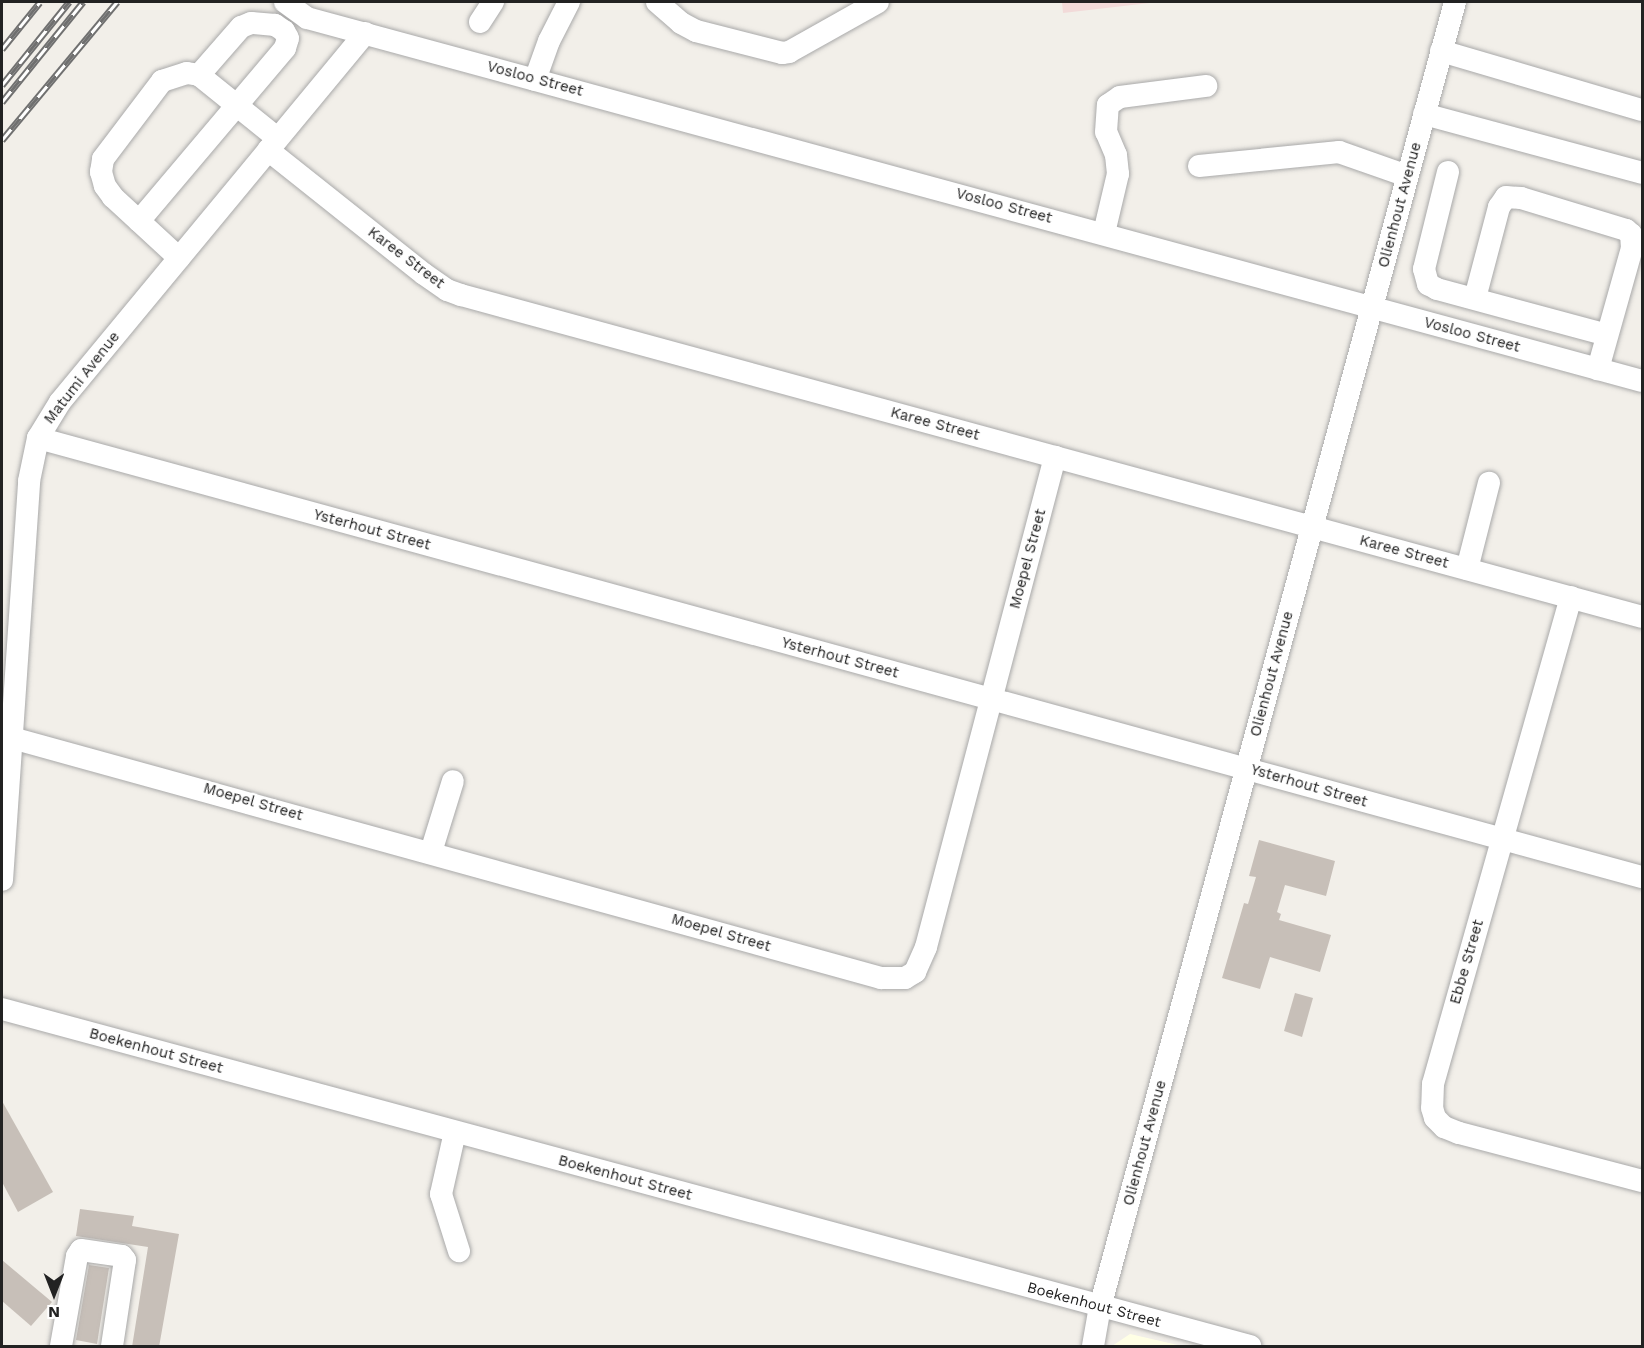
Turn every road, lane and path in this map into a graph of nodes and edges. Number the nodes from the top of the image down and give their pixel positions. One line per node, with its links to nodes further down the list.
1 (285, 2): 8 (street, Vosloo Street)
2 (493, 2): 7 (street)
3 (569, 2): 11 (street)
4 (657, 2): 5 (street)
5 (878, 2)
6 (1455, 2): 9 (street, Olienhout Avenue)
7 (480, 22)
8 (365, 33): 11 (street, Vosloo Street); 16 (street, Matumi Avenue)
9 (1441, 51): 14 (street); 15 (street, Olienhout Avenue)
10 (200, 75): 13 (street, Karee Street); 13 (street); 21 (street)
11 (535, 80): 22 (street, Vosloo Street)
12 (1206, 86): 22 (street)
13 (235, 106): 16 (street, Karee Street); 21 (street)
14 (1642, 110)
15 (1424, 114): 19 (street); 20 (street, Olienhout Avenue)
16 (272, 144): 23 (street, Matumi Avenue); 30 (street, Karee Street)
17 (1199, 166): 20 (street)
18 (1448, 172): 24 (street)
19 (1642, 173)
20 (1407, 176): 25 (street, Olienhout Avenue)
21 (139, 221): 23 (street)
22 (1104, 233): 25 (street, Vosloo Street)
23 (179, 258): 29 (street, Matumi Avenue)
24 (1474, 298): 26 (street); 26 (street)
25 (1372, 308): 27 (street, Vosloo Street); 32 (street, Olienhout Avenue)
26 (1607, 335): 27 (street)
27 (1598, 369): 28 (street, Vosloo Street)
28 (1642, 381)
29 (39, 438): 34 (street, Matumi Avenue); 37 (street, Ysterhout Street)
30 (1055, 457): 32 (street, Karee Street); 37 (street, Moepel Street)
31 (1489, 483): 33 (street)
32 (1312, 527): 33 (street, Karee Street); 40 (street, Olienhout Avenue)
33 (1467, 569): 35 (street, Karee Street)
34 (12, 595): 38 (street, Matumi Avenue)
35 (1571, 597): 36 (street, Karee Street); 42 (street, Ebbe Street)
36 (1642, 617)
37 (992, 700): 40 (street, Ysterhout Street); 43 (street, Moepel Street)
38 (12, 738): 39 (street, Matumi Avenue); 43 (street, Moepel Street)
39 (6, 761): 45 (street, Matumi Avenue)
40 (1247, 769): 42 (street, Ysterhout Street); 50 (street, Olienhout Avenue)
41 (453, 781): 43 (street)
42 (1502, 839): 44 (street, Ysterhout Street); 48 (street, Ebbe Street)
43 (430, 852)
44 (1642, 878)
45 (2, 880)
46 (2, 1009): 47 (street, Boekenhout Street)
47 (454, 1132): 49 (street); 50 (street, Boekenhout Street)
48 (1642, 1181)
49 (459, 1251)
50 (1100, 1307): 53 (street, Olienhout Avenue); 54 (street, Boekenhout Street)
51 (61, 1347): 52 (street)
52 (112, 1347)
53 (1094, 1347)
54 (1250, 1347)

